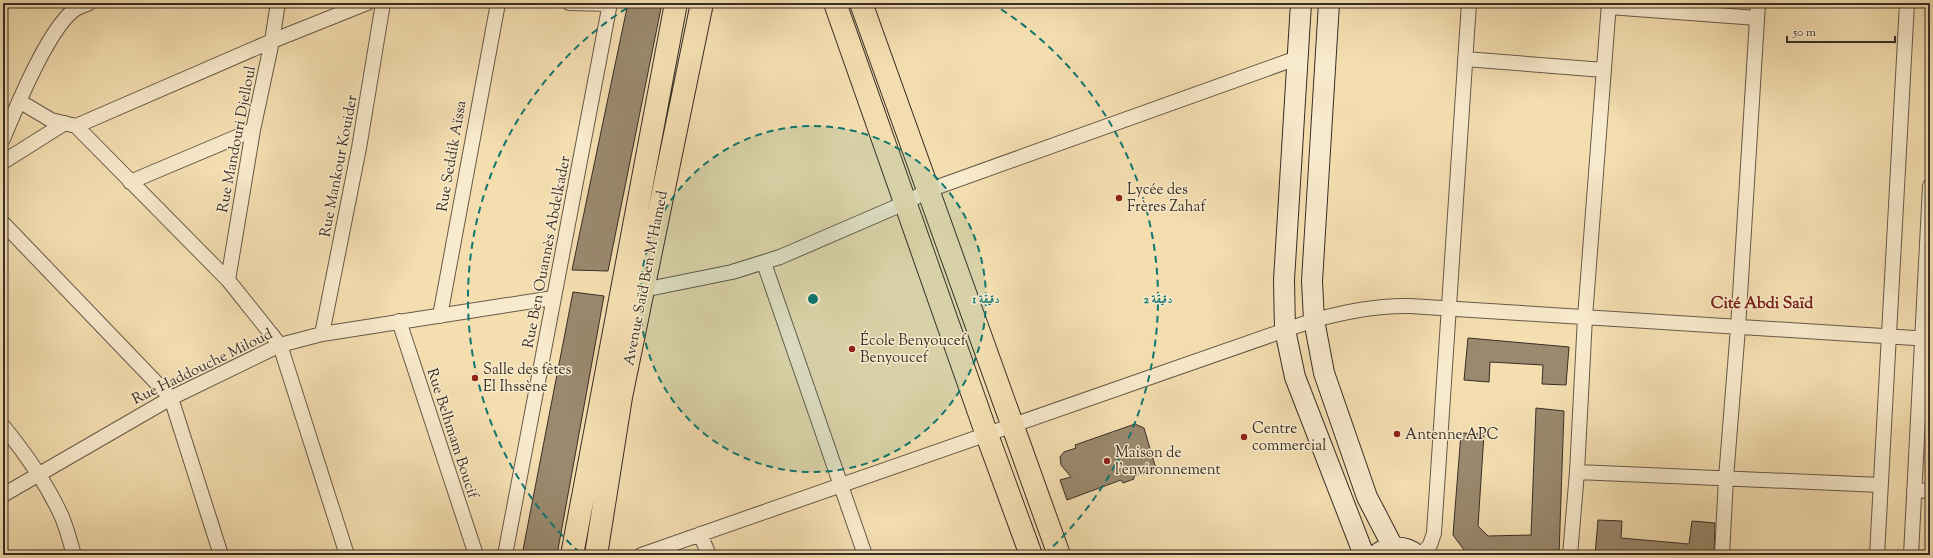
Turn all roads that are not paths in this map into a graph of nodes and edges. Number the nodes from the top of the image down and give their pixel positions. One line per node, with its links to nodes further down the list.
1 (89, 3): 23 (street)
2 (278, 3): 19 (street, Rue Mandouri Djelloul)
3 (367, 3): 19 (street)
4 (383, 3): 44 (street, Rue Mankour Kouider)
5 (498, 3): 38 (street, Rue Seddik Aïssa)
6 (569, 3): 7 (street)
7 (610, 3): 36 (street, Rue Ben Ouannès Abdelkader)
8 (676, 3): 67 (main road, Avenue Saïd Ben M'Hamed)
9 (702, 3): 35 (main road, Avenue Saïd Ben M'Hamed)
10 (835, 3): 31 (main road)
11 (861, 3): 30 (main road)
12 (1300, 3): 20 (street)
13 (1329, 3): 40 (street)
14 (1469, 3): 21 (street)
15 (1758, 3): 18 (street)
16 (1907, 3): 45 (street)
17 (1609, 5): 18 (street); 22 (street)
18 (1757, 18): 42 (street)
19 (272, 42): 24 (street); 25 (street, Rue Mandouri Djelloul)
20 (1297, 58): 30 (street); 43 (street)
21 (1465, 59): 22 (street); 37 (street)
22 (1604, 70): 39 (street)
23 (19, 101): 24 (street); 26 (street)
24 (71, 125): 27 (street); 28 (street)
25 (253, 130): 28 (street); 34 (street, Rue Mandouri Djelloul)
26 (3, 139)
27 (3, 162)
28 (130, 182): 34 (street)
29 (1930, 186): 46 (street)
30 (929, 190): 31 (street); 50 (main road)
31 (905, 203): 33 (street); 51 (main road)
32 (3, 223): 48 (street)
33 (764, 263): 35 (street); 55 (street)
34 (228, 280): 47 (street)
35 (643, 290): 68 (main road, Avenue Saïd Ben M'Hamed)
36 (553, 298): 38 (street, Rue Haddouche Miloud); 66 (street, Rue Ben Ouannès Abdelkader)
37 (1449, 308): 39 (street); 40 (street); 76 (street)
38 (440, 316): 41 (street, Rue Haddouche Miloud)
39 (1585, 317): 42 (street); 52 (street)
40 (1314, 320): 43 (street); 61 (street)
41 (399, 321): 44 (street, Rue Haddouche Miloud); 65 (street, Rue Belhmam Boucif)
42 (1738, 328): 45 (street); 54 (street)
43 (1285, 330): 50 (street); 74 (street)
44 (322, 334): 47 (street, Rue Haddouche Miloud)
45 (1889, 336): 46 (street); 56 (street)
46 (1926, 338): 57 (street)
47 (280, 345): 48 (street, Rue Haddouche Miloud); 64 (street)
48 (171, 398): 53 (street, Rue Haddouche Miloud); 63 (street)
49 (3, 426): 53 (street)
50 (1014, 426): 51 (street); 73 (main road)
51 (987, 435): 55 (street); 72 (main road)
52 (1577, 472): 54 (street); 77 (street)
53 (37, 474): 59 (street, Rue Haddouche Miloud); 62 (street)
54 (1726, 478): 56 (street); 78 (street)
55 (841, 484): 60 (street); 71 (street)
56 (1881, 485): 79 (street)
57 (1914, 490): 58 (street); 80 (street)
58 (1930, 491)
59 (3, 495)
60 (700, 534): 69 (street); 70 (street)
61 (1385, 551): 75 (street)
62 (74, 555)
63 (221, 555)
64 (347, 555)
65 (476, 555)
66 (505, 555)
67 (572, 555)
68 (596, 555)
69 (641, 555)
70 (709, 555)
71 (865, 555)
72 (1031, 555)
73 (1059, 555)
74 (1364, 555)
75 (1417, 555)
76 (1422, 555)
77 (1570, 555)
78 (1722, 555)
79 (1877, 555)
80 (1911, 555)

